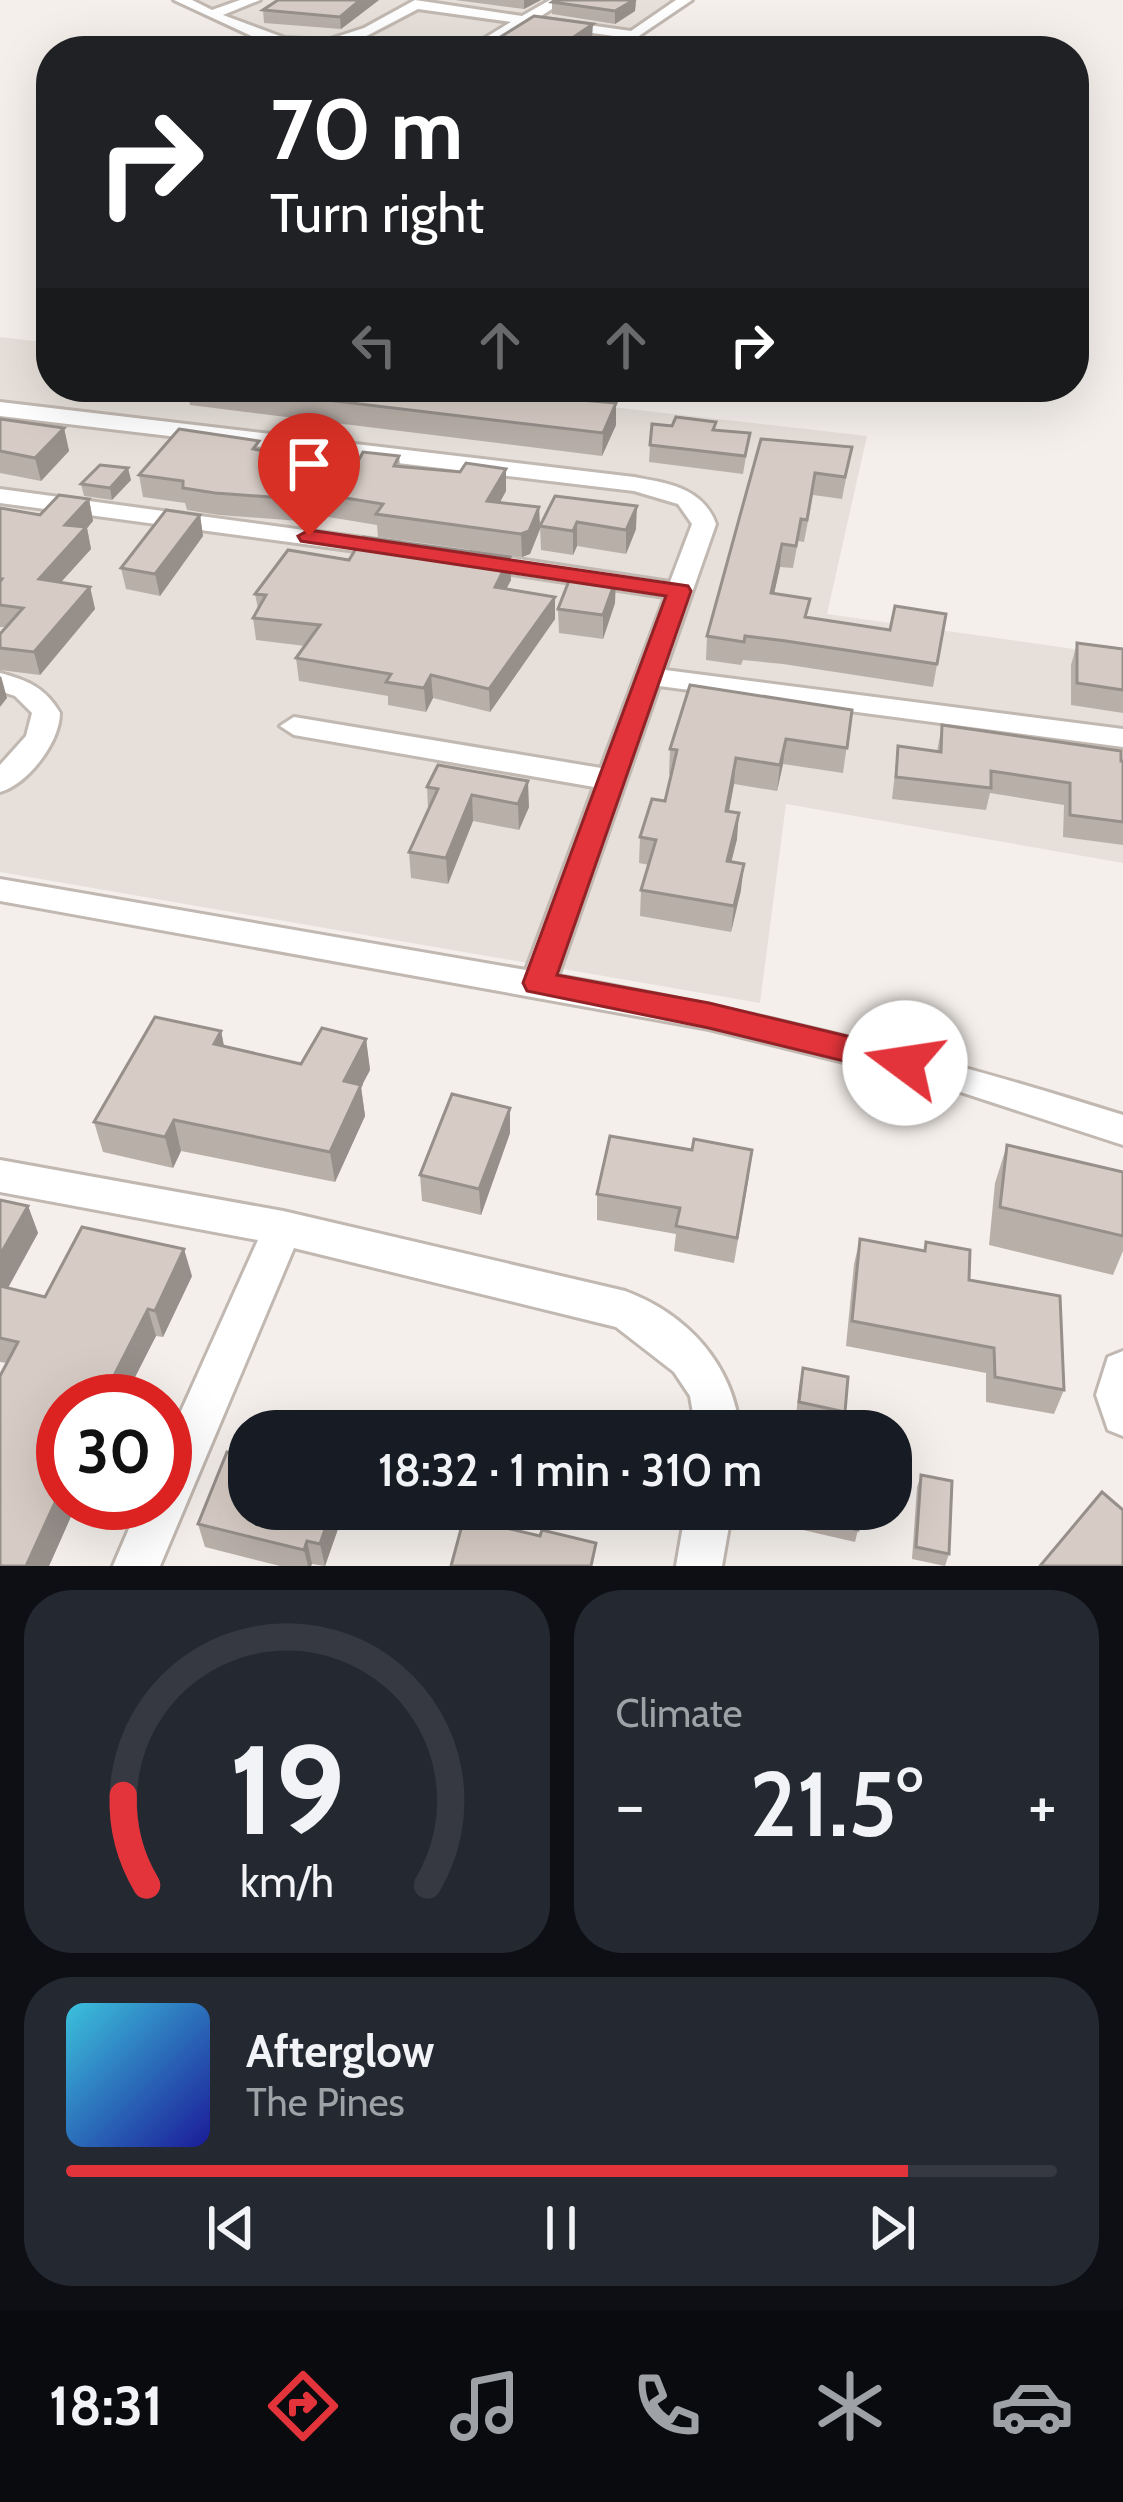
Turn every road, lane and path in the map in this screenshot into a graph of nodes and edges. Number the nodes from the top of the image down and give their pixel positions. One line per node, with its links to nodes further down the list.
1 (181, 0): 7 (street)
2 (253, 0): 7 (street)
3 (559, 0): 8 (street)
4 (420, 2): 8 (street); 11 (street)
5 (679, 4): 6 (street); 9 (street)
6 (650, 6)
7 (212, 14): 10 (street)
8 (525, 20): 9 (street); 12 (street)
9 (634, 35)
10 (256, 36)
11 (356, 36)
12 (497, 36)
13 (0, 409): 15 (street)
14 (0, 496): 15 (street)
15 (679, 591): 16 (street)
16 (651, 677): 19 (street); 20 (street)
17 (0, 681): 21 (street)
18 (294, 726): 20 (street)
19 (1123, 739)
20 (613, 780): 23 (street)
21 (0, 782)
22 (0, 890): 23 (street)
23 (538, 983): 24 (street)
24 (1123, 1130)
25 (0, 1175): 26 (street)
26 (283, 1228): 28 (street); 30 (street)
27 (1123, 1371): 29 (street)
28 (715, 1410)
29 (1123, 1415)
30 (192, 1437)
31 (152, 1530): 33 (street)
32 (705, 1530): 34 (street)
33 (136, 1566)
34 (699, 1566)

